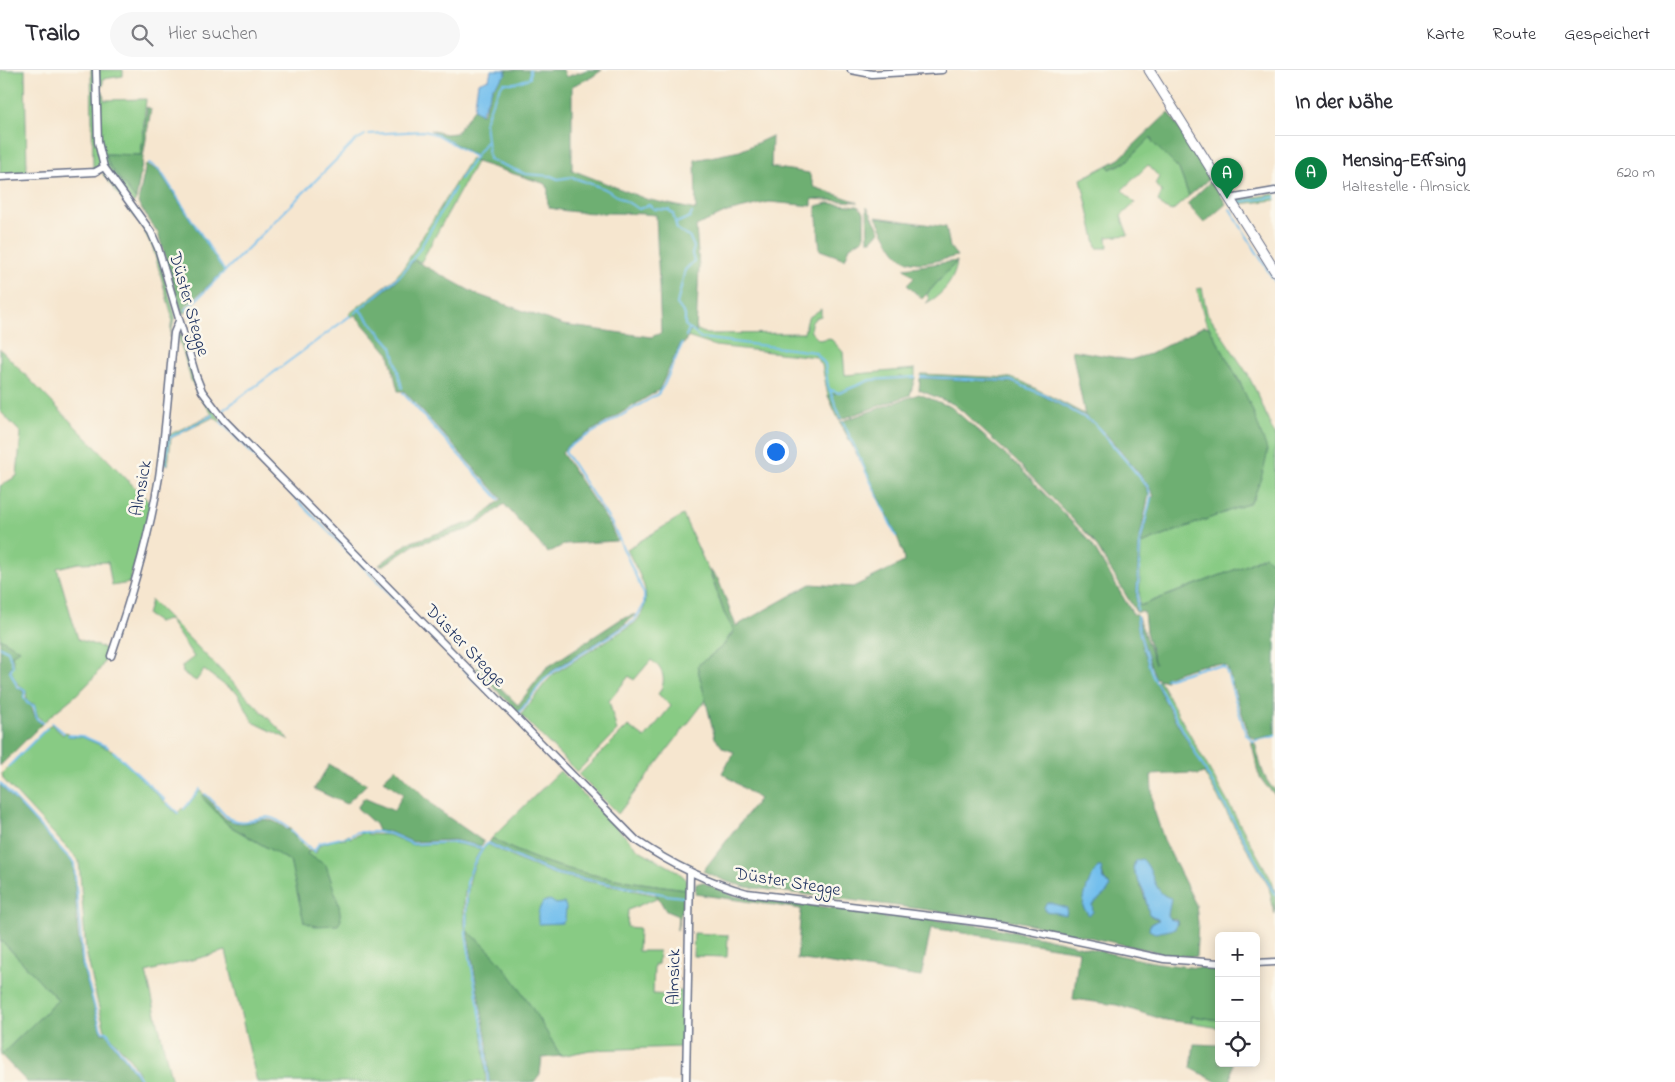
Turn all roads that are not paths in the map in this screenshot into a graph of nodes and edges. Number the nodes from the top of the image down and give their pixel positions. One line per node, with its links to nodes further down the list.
1 (96, 70): 5 (street, Düster Stegge)
2 (851, 70): 3 (street)
3 (942, 70)
4 (1149, 70): 8 (street)
5 (104, 167): 6 (street); 10 (street, Düster Stegge)
6 (0, 177)
7 (1275, 191): 8 (street)
8 (1229, 199): 9 (street)
9 (1275, 271)
10 (179, 321): 11 (street, Almsick); 12 (street, Düster Stegge)
11 (111, 656)
12 (690, 873): 14 (street, Düster Stegge); 16 (street, Almsick)
13 (1275, 962): 15 (street)
14 (1215, 963)
15 (1260, 963)
16 (686, 1082)

